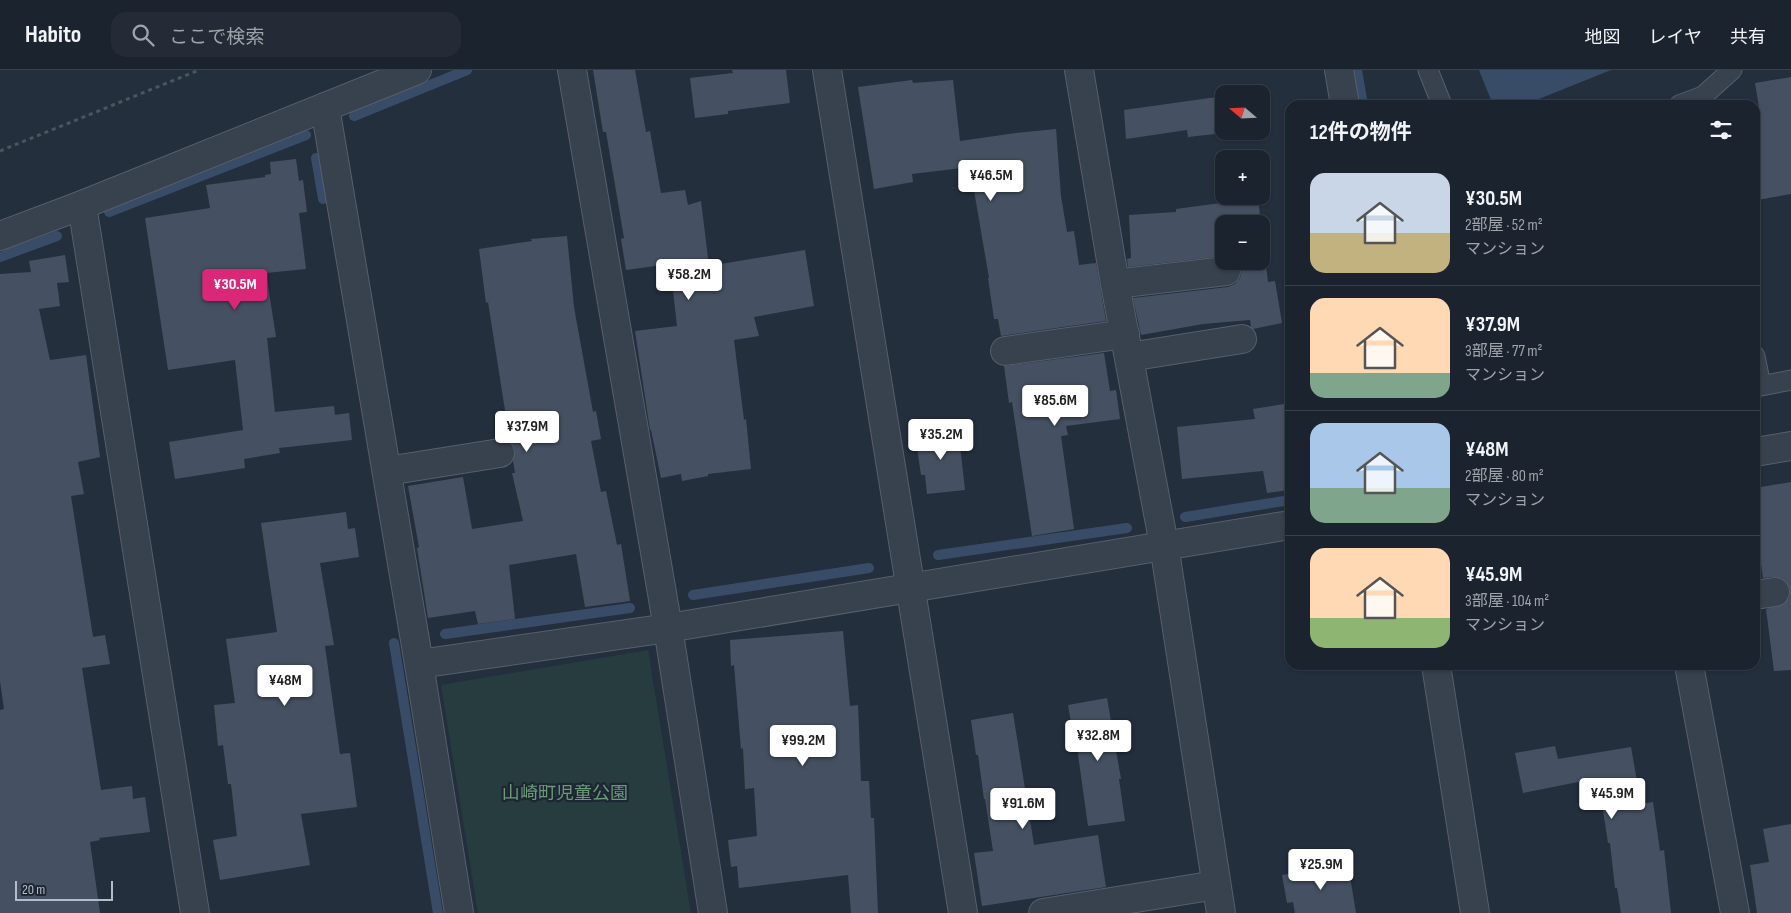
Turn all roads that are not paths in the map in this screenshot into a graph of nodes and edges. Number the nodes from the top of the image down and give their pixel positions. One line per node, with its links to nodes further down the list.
1 (417, 70): 11 (street)
2 (572, 70): 28 (street)
3 (827, 70): 27 (street)
4 (1079, 70): 15 (street)
5 (1339, 70): 8 (street)
6 (1428, 70): 9 (lane)
7 (1732, 70): 10 (lane)
8 (1344, 100)
9 (1440, 100)
10 (1704, 100)
11 (324, 107): 12 (street); 24 (street)
12 (82, 205): 13 (street); 33 (street)
13 (0, 236)
14 (1226, 271): 15 (street)
15 (1115, 284): 17 (street)
16 (1242, 339): 17 (street)
17 (1127, 345): 18 (street); 26 (street)
18 (1005, 352)
19 (1791, 380): 20 (lane)
20 (1760, 381)
21 (1791, 446): 22 (street)
22 (1760, 451)
23 (500, 454): 24 (street)
24 (387, 471): 29 (street)
25 (1285, 525): 26 (street)
26 (1164, 545): 27 (street); 32 (street)
27 (911, 589): 28 (street); 36 (street)
28 (668, 628): 29 (street); 35 (street)
29 (419, 664): 34 (street)
30 (1437, 670): 39 (street)
31 (1690, 670): 40 (street)
32 (1216, 885): 37 (street); 38 (street)
33 (195, 913)
34 (459, 913)
35 (714, 913)
36 (963, 913)
37 (1043, 913)
38 (1221, 913)
39 (1475, 913)
40 (1735, 913)

